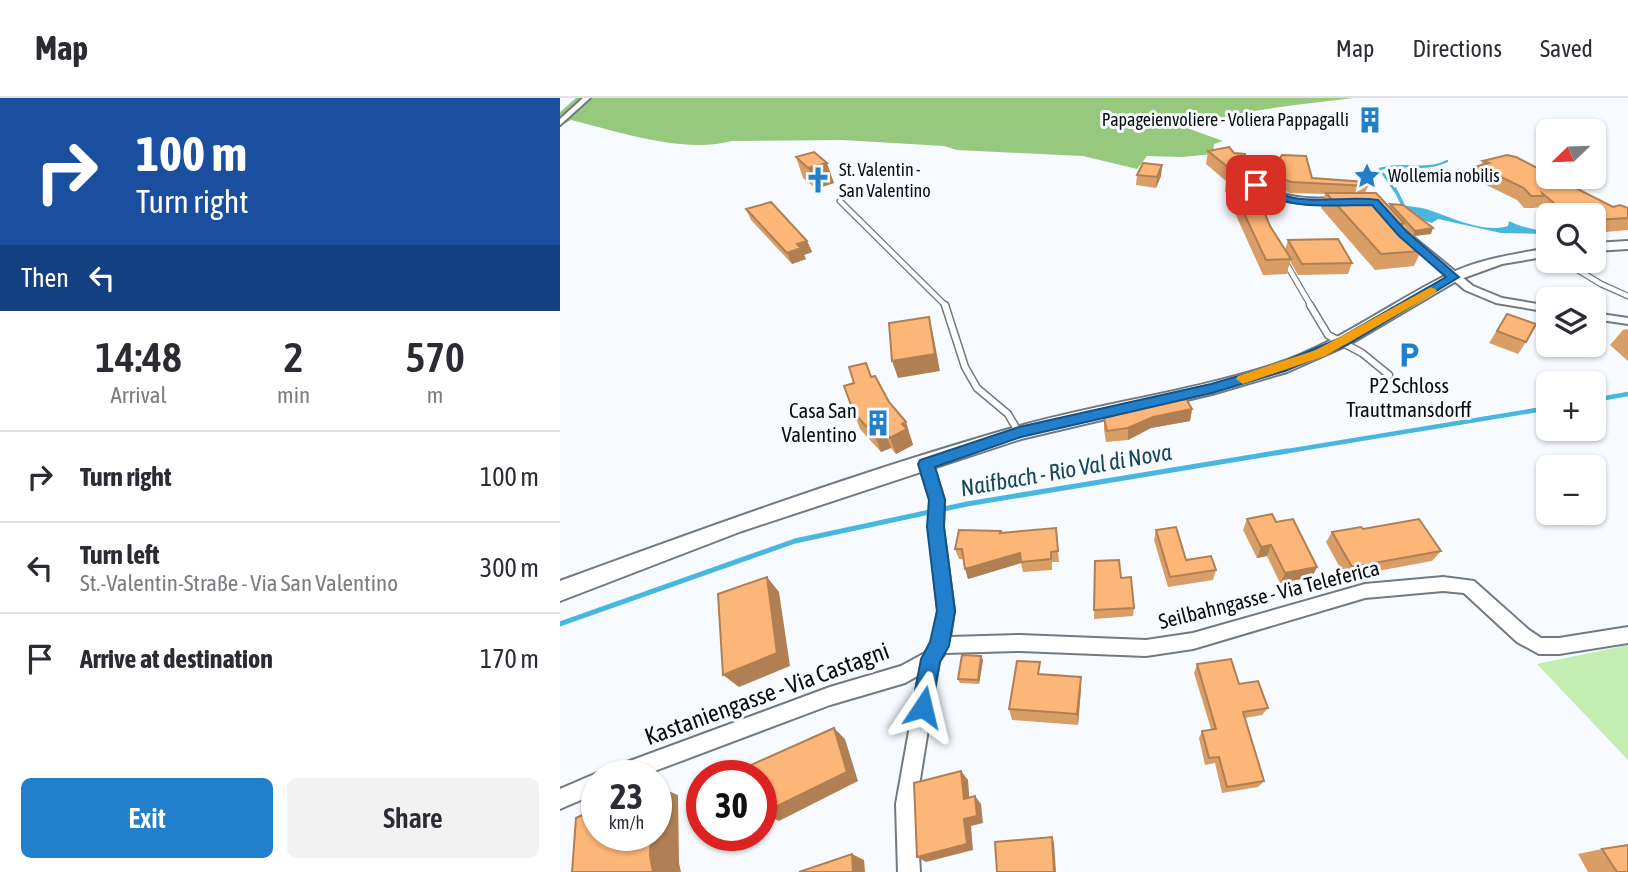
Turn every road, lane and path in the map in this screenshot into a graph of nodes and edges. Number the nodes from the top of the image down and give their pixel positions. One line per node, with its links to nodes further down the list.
1 (587, 98): 2 (street)
2 (560, 123)
3 (1233, 162): 5 (street)
4 (840, 201): 19 (lane)
5 (1361, 202)
6 (1395, 226): 12 (street)
7 (1628, 245): 8 (main road)
8 (1606, 246)
9 (1278, 250): 17 (lane)
10 (1536, 254): 12 (main road)
11 (1583, 273): 13 (lane)
12 (1453, 277): 14 (street); 17 (main road)
13 (1628, 296)
14 (1536, 307)
15 (1606, 318): 16 (street)
16 (1628, 321)
17 (1343, 342): 18 (lane); 19 (main road)
18 (1389, 375)
19 (1019, 433): 20 (main road)
20 (926, 464): 21 (main road); 23 (street)
21 (560, 591)
22 (1628, 635): 23 (street, Seilbahngasse - Via Teleferica)
23 (935, 652): 24 (street, Kastaniengasse - Via Castagni); 27 (street)
24 (659, 760)
25 (581, 790): 26 (street)
26 (560, 799)
27 (909, 872)

